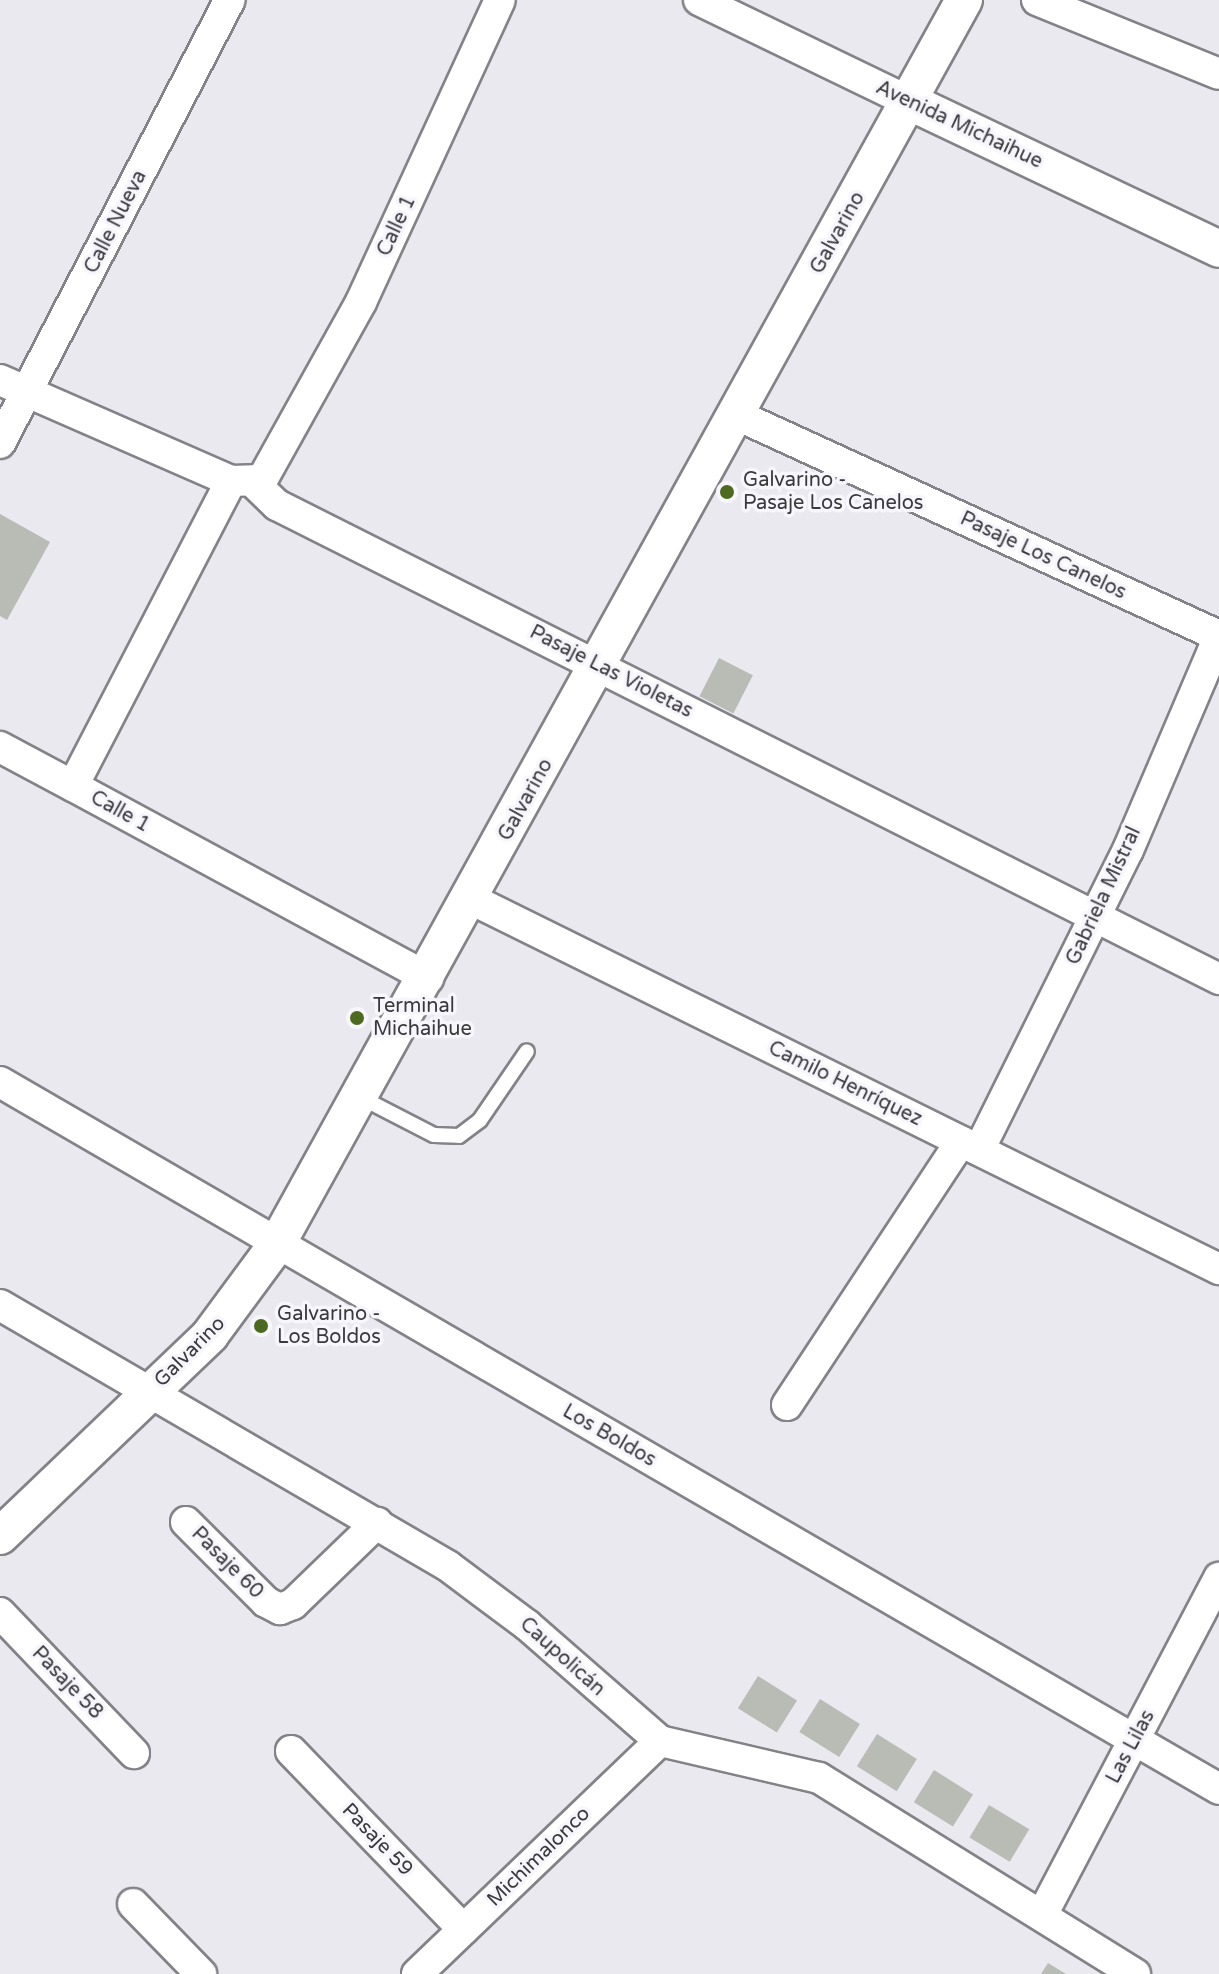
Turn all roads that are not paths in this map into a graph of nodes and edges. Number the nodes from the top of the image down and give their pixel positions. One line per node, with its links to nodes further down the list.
1 (230, 0): 10 (street, Calle Nueva)
2 (500, 0): 13 (street, Calle 1)
3 (699, 0): 7 (street, Avenida Michaihue)
4 (964, 0): 7 (street, Galvarino)
5 (1037, 0): 6 (street)
6 (1219, 74)
7 (910, 102): 8 (street, Avenida Michaihue); 11 (street, Galvarino)
8 (1219, 249)
9 (0, 380): 10 (street, Pasaje Las Violetas)
10 (28, 393): 12 (street, Calle Nueva); 13 (street, Pasaje Las Violetas)
11 (737, 415): 14 (street, Pasaje Los Canelos); 15 (street, Galvarino)
12 (0, 443)
13 (243, 482): 15 (street, Pasaje Las Violetas); 17 (street, Calle 1)
14 (1219, 637): 19 (street, Gabriela Mistral)
15 (599, 667): 18 (street, Galvarino); 19 (street, Pasaje Las Violetas)
16 (0, 747): 17 (street)
17 (73, 786): 20 (street, Calle 1)
18 (471, 899): 20 (street, Galvarino); 25 (street, Camilo Henríquez)
19 (1096, 917): 21 (street, Pasaje Las Violetas); 25 (street, Gabriela Mistral)
20 (428, 978): 24 (street, Galvarino)
21 (1219, 979)
22 (527, 1051): 24 (lane)
23 (0, 1082): 26 (street, Los Boldos)
24 (360, 1097): 26 (street, Galvarino)
25 (970, 1146): 27 (street, Camilo Henríquez); 30 (street, Gabriela Mistral)
26 (277, 1244): 29 (street, Galvarino); 36 (street, Los Boldos)
27 (1219, 1269)
28 (0, 1305): 29 (street, Caupolicán)
29 (151, 1391): 32 (street, Caupolicán); 33 (street, Galvarino)
30 (787, 1405)
31 (186, 1522): 32 (street, Pasaje 60)
32 (377, 1523): 37 (street, Caupolicán)
33 (0, 1536)
34 (1219, 1578): 36 (street, Las Lilas)
35 (0, 1613): 39 (street, Pasaje 58)
36 (1134, 1740): 40 (street, Los Boldos); 42 (street, Las Lilas)
37 (660, 1741): 42 (street, Caupolicán); 43 (street, Michimalonco)
38 (291, 1751): 43 (street, Pasaje 59)
39 (134, 1753)
40 (1219, 1789)
41 (133, 1904): 44 (street)
42 (1042, 1915): 46 (street, Caupolicán)
43 (463, 1929): 45 (street, Michimalonco)
44 (201, 1974)
45 (417, 1974)
46 (1135, 1974)

